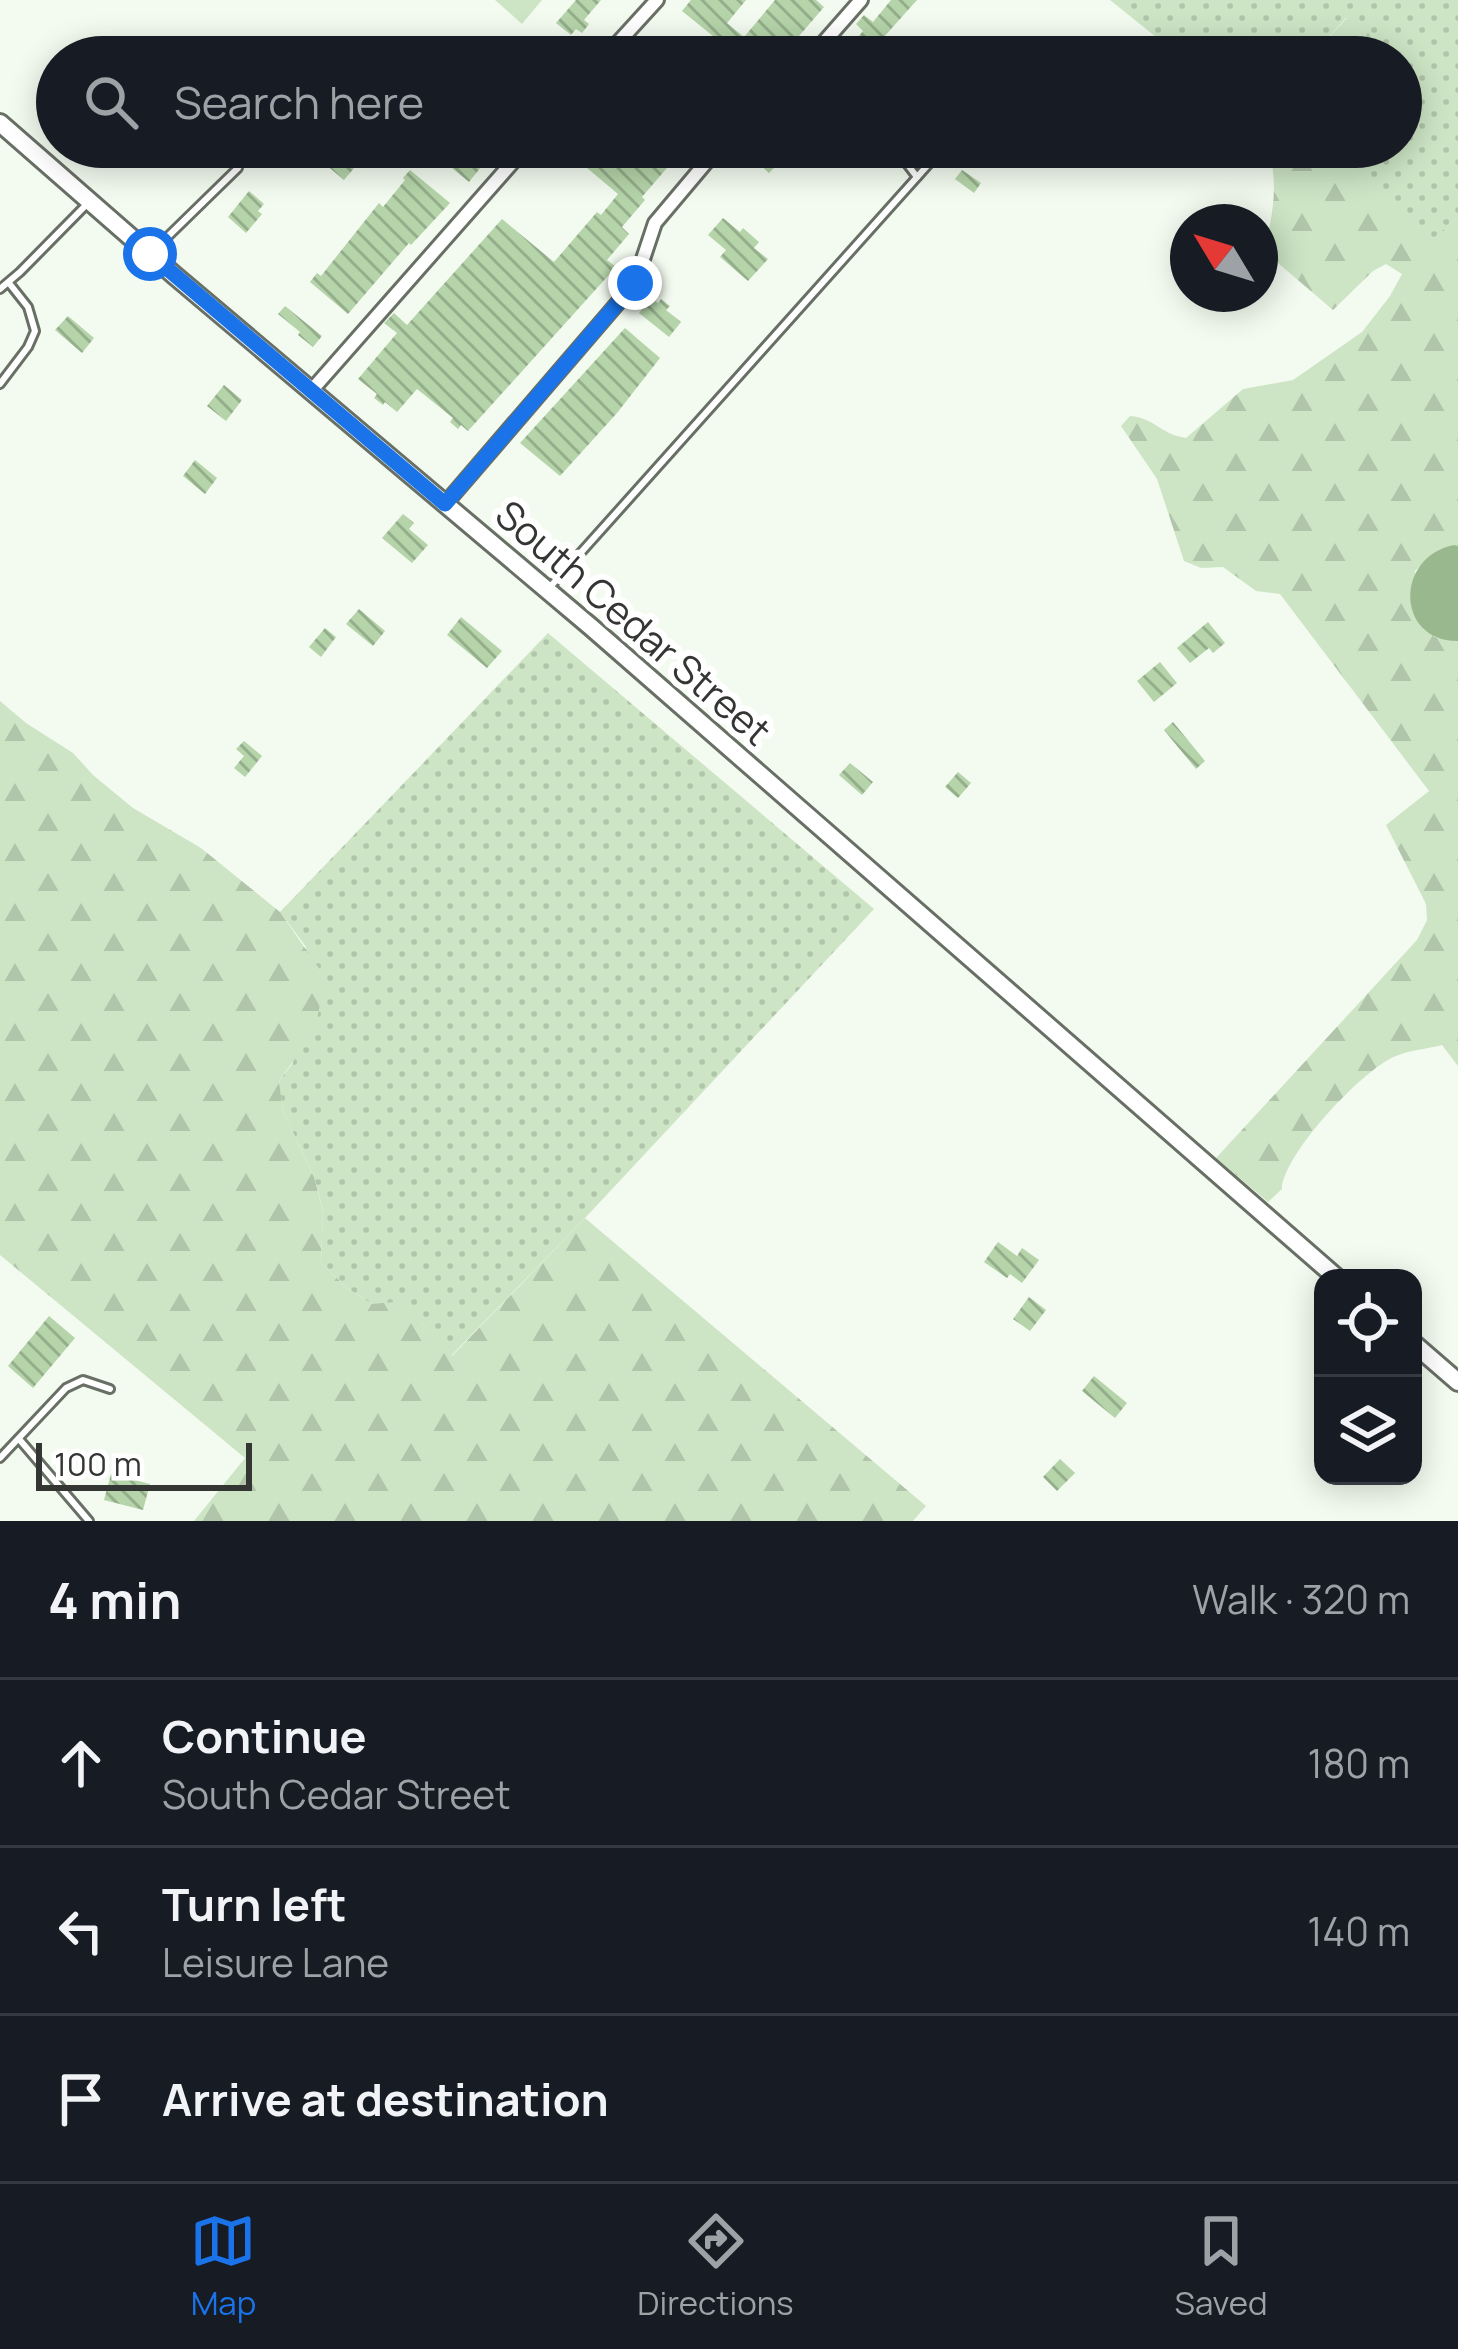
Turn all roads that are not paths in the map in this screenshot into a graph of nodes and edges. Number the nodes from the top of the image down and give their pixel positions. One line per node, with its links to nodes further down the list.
1 (657, 0): 3 (street)
2 (861, 0): 4 (street)
3 (624, 36)
4 (829, 36)
5 (0, 123): 6 (main road, South Cedar Street)
6 (36, 155)
7 (51, 168): 14 (main road, South Cedar Street)
8 (238, 168): 15 (lane)
9 (507, 168): 19 (street)
10 (701, 168): 20 (street)
11 (910, 168): 13 (lane)
12 (925, 168): 13 (lane)
13 (917, 177): 21 (lane)
14 (89, 201): 15 (main road, South Cedar Street); 16 (lane)
15 (150, 254): 19 (main road, South Cedar Street)
16 (9, 283): 17 (lane); 18 (lane)
17 (0, 289)
18 (0, 384)
19 (311, 391): 20 (main road, South Cedar Street)
20 (445, 504): 21 (main road, South Cedar Street)
21 (548, 590): 22 (main road, South Cedar Street)
22 (1327, 1269)
23 (1422, 1351): 24 (main road)
24 (1458, 1382)
25 (110, 1389): 26 (lane)
26 (19, 1438): 27 (lane); 28 (lane)
27 (0, 1458)
28 (89, 1521)

